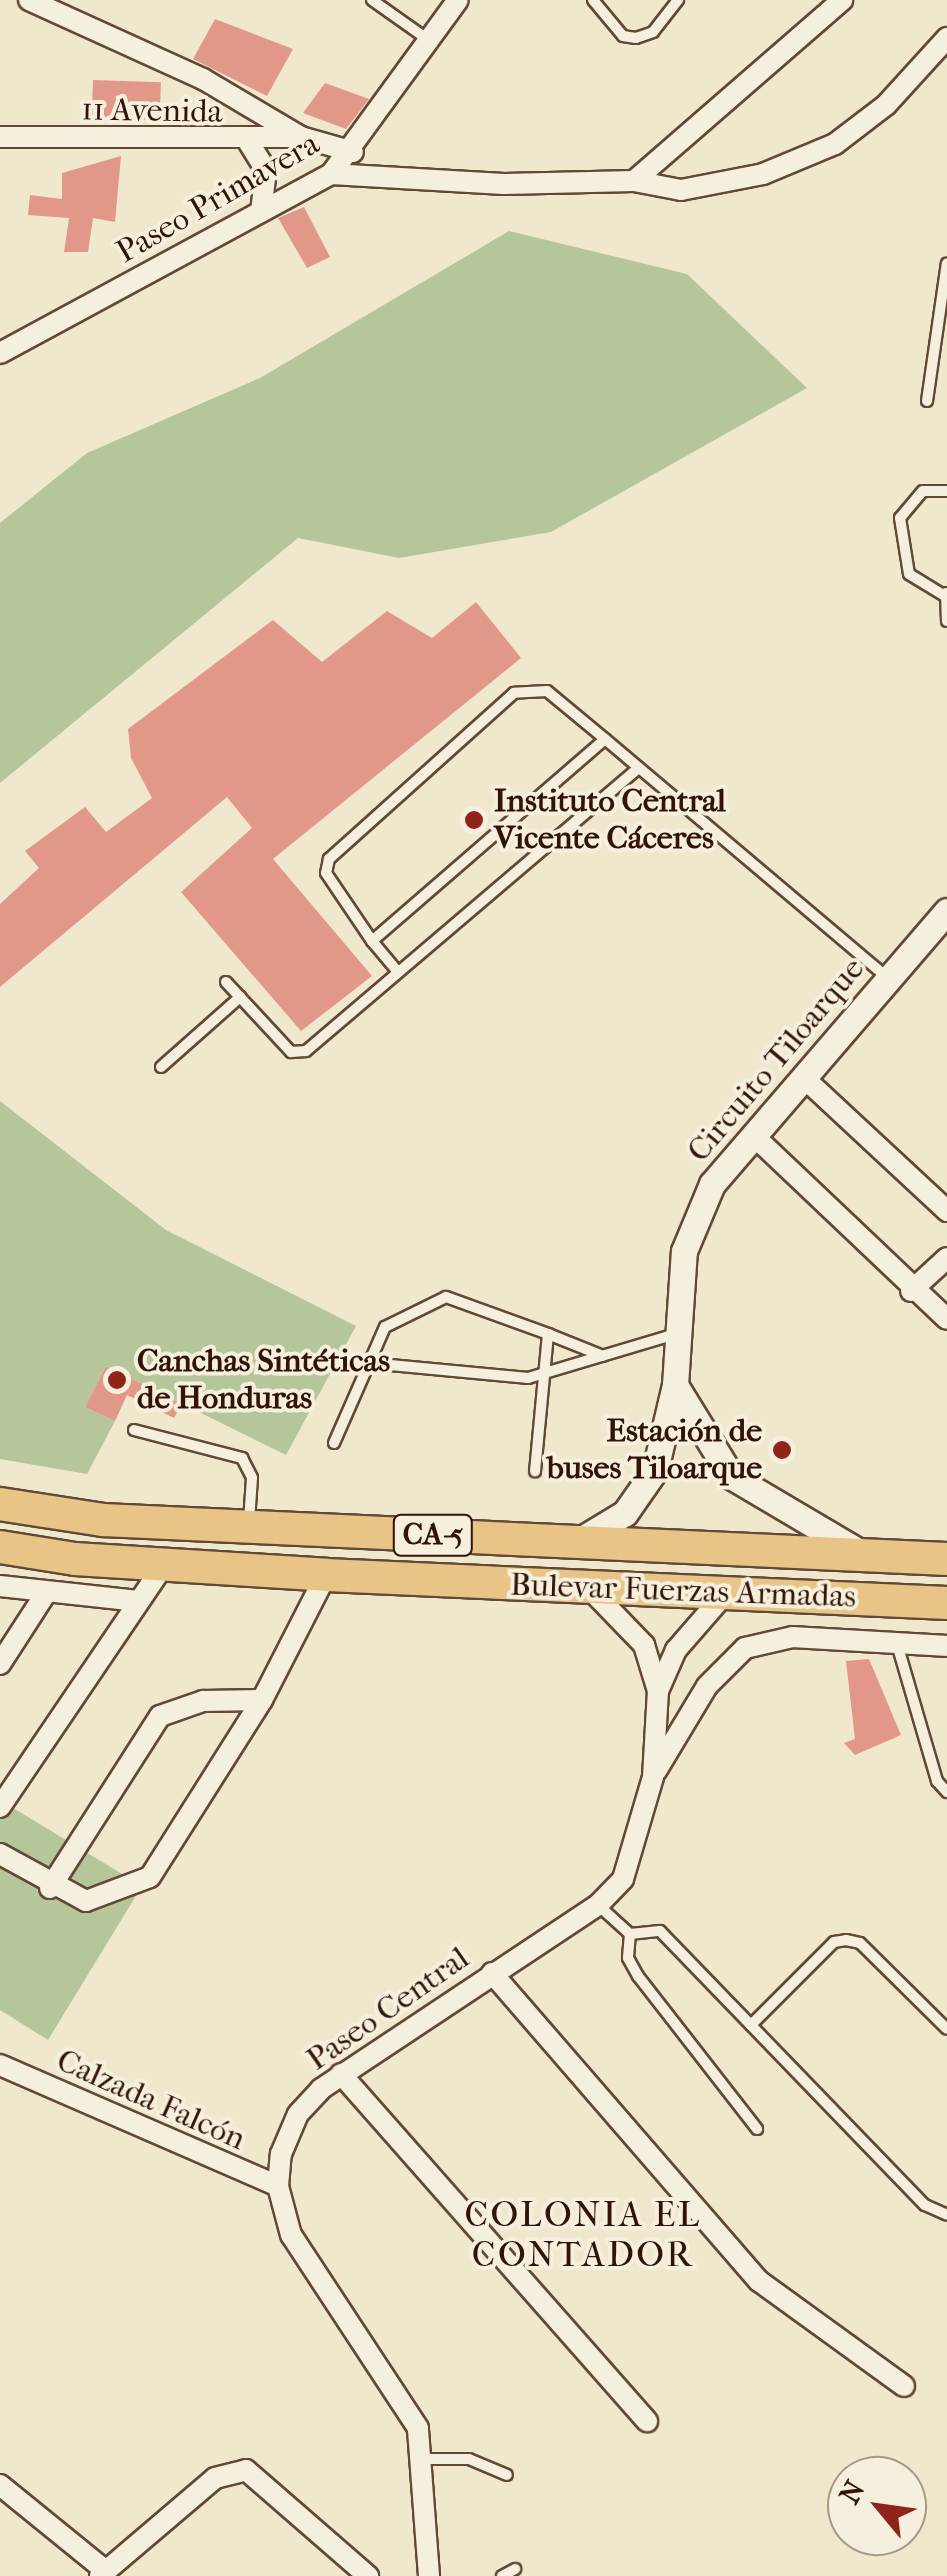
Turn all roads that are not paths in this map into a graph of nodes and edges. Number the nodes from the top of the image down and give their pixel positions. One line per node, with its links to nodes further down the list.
1 (30, 0): 10 (street)
2 (372, 0): 8 (lane)
3 (458, 0): 8 (street, Paseo Primavera)
4 (592, 0): 5 (lane)
5 (678, 0)
6 (842, 0): 14 (street)
7 (947, 38): 14 (street)
8 (431, 42): 12 (street, Paseo Primavera)
9 (0, 137): 11 (street, 11 Avenida)
10 (302, 137): 11 (street, 11 Avenida); 12 (street)
11 (248, 143): 15 (street)
12 (353, 152): 13 (street, Paseo Primavera)
13 (332, 174): 14 (street); 15 (street, Paseo Primavera)
14 (634, 180)
15 (261, 212): 17 (street, Paseo Primavera)
16 (947, 263): 18 (lane)
17 (2, 350)
18 (928, 400)
19 (947, 491): 20 (lane)
20 (946, 593): 21 (lane)
21 (947, 621)
22 (605, 739): 23 (lane); 25 (lane); 25 (lane)
23 (638, 768): 26 (lane); 27 (lane)
24 (947, 912): 27 (street, Circuito Tiloarque)
25 (372, 942): 26 (lane)
26 (398, 972): 29 (lane)
27 (887, 978): 31 (street, Circuito Tiloarque)
28 (226, 982): 29 (lane)
29 (240, 997): 30 (lane)
30 (161, 1067)
31 (803, 1076): 32 (street, Circuito Tiloarque); 33 (street)
32 (753, 1136): 35 (street); 38 (street, Circuito Tiloarque)
33 (947, 1211)
34 (947, 1258): 35 (street)
35 (910, 1291): 36 (street)
36 (947, 1319)
37 (548, 1334): 39 (lane); 40 (lane); 41 (lane)
38 (678, 1334): 39 (lane); 42 (street, Circuito Tiloarque)
39 (603, 1356): 41 (lane)
40 (369, 1363): 41 (lane); 44 (lane)
41 (548, 1373): 45 (lane)
42 (674, 1385): 48 (street, Circuito Tiloarque); 50 (street)
43 (134, 1430): 47 (lane)
44 (334, 1444)
45 (535, 1470)
46 (0, 1504): 47 (highway, Bulevar Fuerzas Armadas / CA-5)
47 (248, 1527): 48 (highway, Bulevar Fuerzas Armadas / CA-5)
48 (578, 1542): 50 (highway, Bulevar Fuerzas Armadas / CA-5)
49 (0, 1546): 52 (highway, Bulevar Fuerzas Armadas / CA-5)
50 (868, 1556): 51 (highway, Bulevar Fuerzas Armadas / CA-5)
51 (947, 1559)
52 (164, 1565): 53 (highway, Bulevar Fuerzas Armadas / CA-5); 58 (street)
53 (326, 1575): 56 (highway, Bulevar Fuerzas Armadas / CA-5); 64 (street)
54 (0, 1586): 57 (street)
55 (730, 1588): 56 (highway, Bulevar Fuerzas Armadas / CA-5); 59 (highway, Bulevar Fuerzas Armadas / CA-5); 63 (street, Paseo Central)
56 (590, 1589): 63 (street, Paseo Central)
57 (46, 1593): 58 (street); 62 (street)
58 (138, 1600): 67 (street)
59 (947, 1603)
60 (897, 1644): 61 (street); 65 (street); 66 (lane)
61 (947, 1646)
62 (0, 1664)
63 (658, 1691): 65 (street, Paseo Central)
64 (262, 1700): 69 (street); 69 (street)
65 (652, 1777): 70 (street, Paseo Central)
66 (947, 1792)
67 (0, 1808)
68 (0, 1854): 69 (street)
69 (50, 1888)
70 (598, 1905): 71 (lane); 72 (street, Paseo Central)
71 (630, 1934): 73 (lane); 77 (lane)
72 (492, 1974): 76 (street, Paseo Central); 80 (street)
73 (751, 2025): 74 (lane); 79 (lane)
74 (947, 2029)
75 (0, 2065): 78 (street, Calzada Falcón)
76 (341, 2074): 78 (street, Paseo Central); 81 (street)
77 (757, 2129)
78 (278, 2186): 82 (street)
79 (947, 2215)
80 (904, 2386)
81 (648, 2420)
82 (421, 2459): 83 (lane); 88 (street)
83 (508, 2474)
84 (0, 2485): 86 (street)
85 (515, 2569): 89 (lane)
86 (103, 2573): 87 (street)
87 (368, 2576)
88 (429, 2576)
89 (502, 2576)

